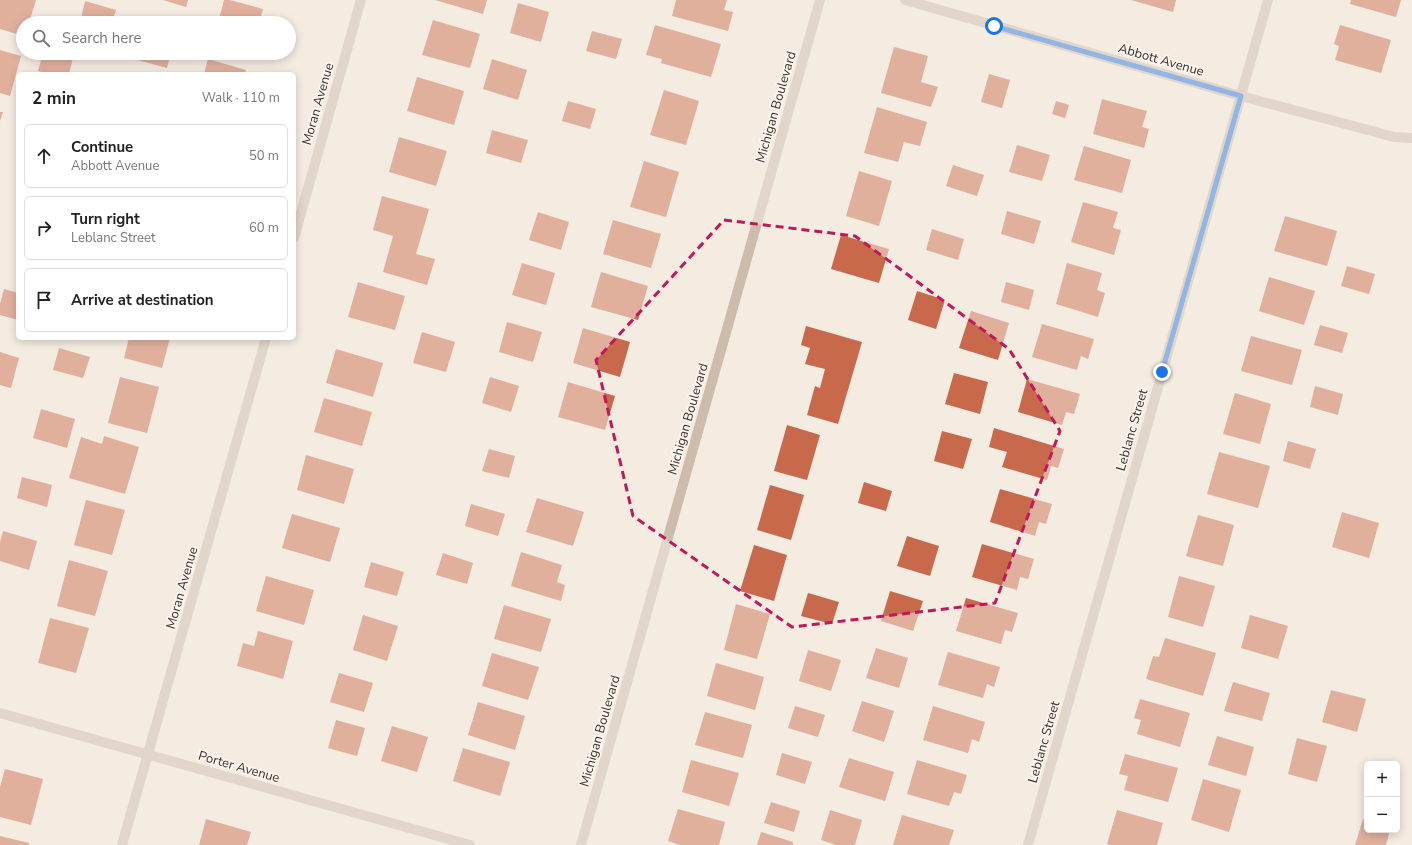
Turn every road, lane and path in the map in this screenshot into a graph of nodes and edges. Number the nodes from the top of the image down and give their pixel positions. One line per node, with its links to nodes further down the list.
1 (361, 0): 7 (street, Moran Avenue)
2 (820, 0): 13 (street, Michigan Boulevard)
3 (905, 0): 5 (street, Abbott Avenue)
4 (1268, 0): 5 (street, Leblanc Street)
5 (1241, 96): 6 (street, Abbott Avenue); 14 (street, Leblanc Street)
6 (1412, 138)
7 (296, 231)
8 (265, 340): 10 (street, Moran Avenue)
9 (0, 713): 10 (street, Porter Avenue)
10 (148, 755): 11 (street, Moran Avenue); 12 (street, Porter Avenue)
11 (122, 845)
12 (470, 845)
13 (581, 845)
14 (1028, 845)

